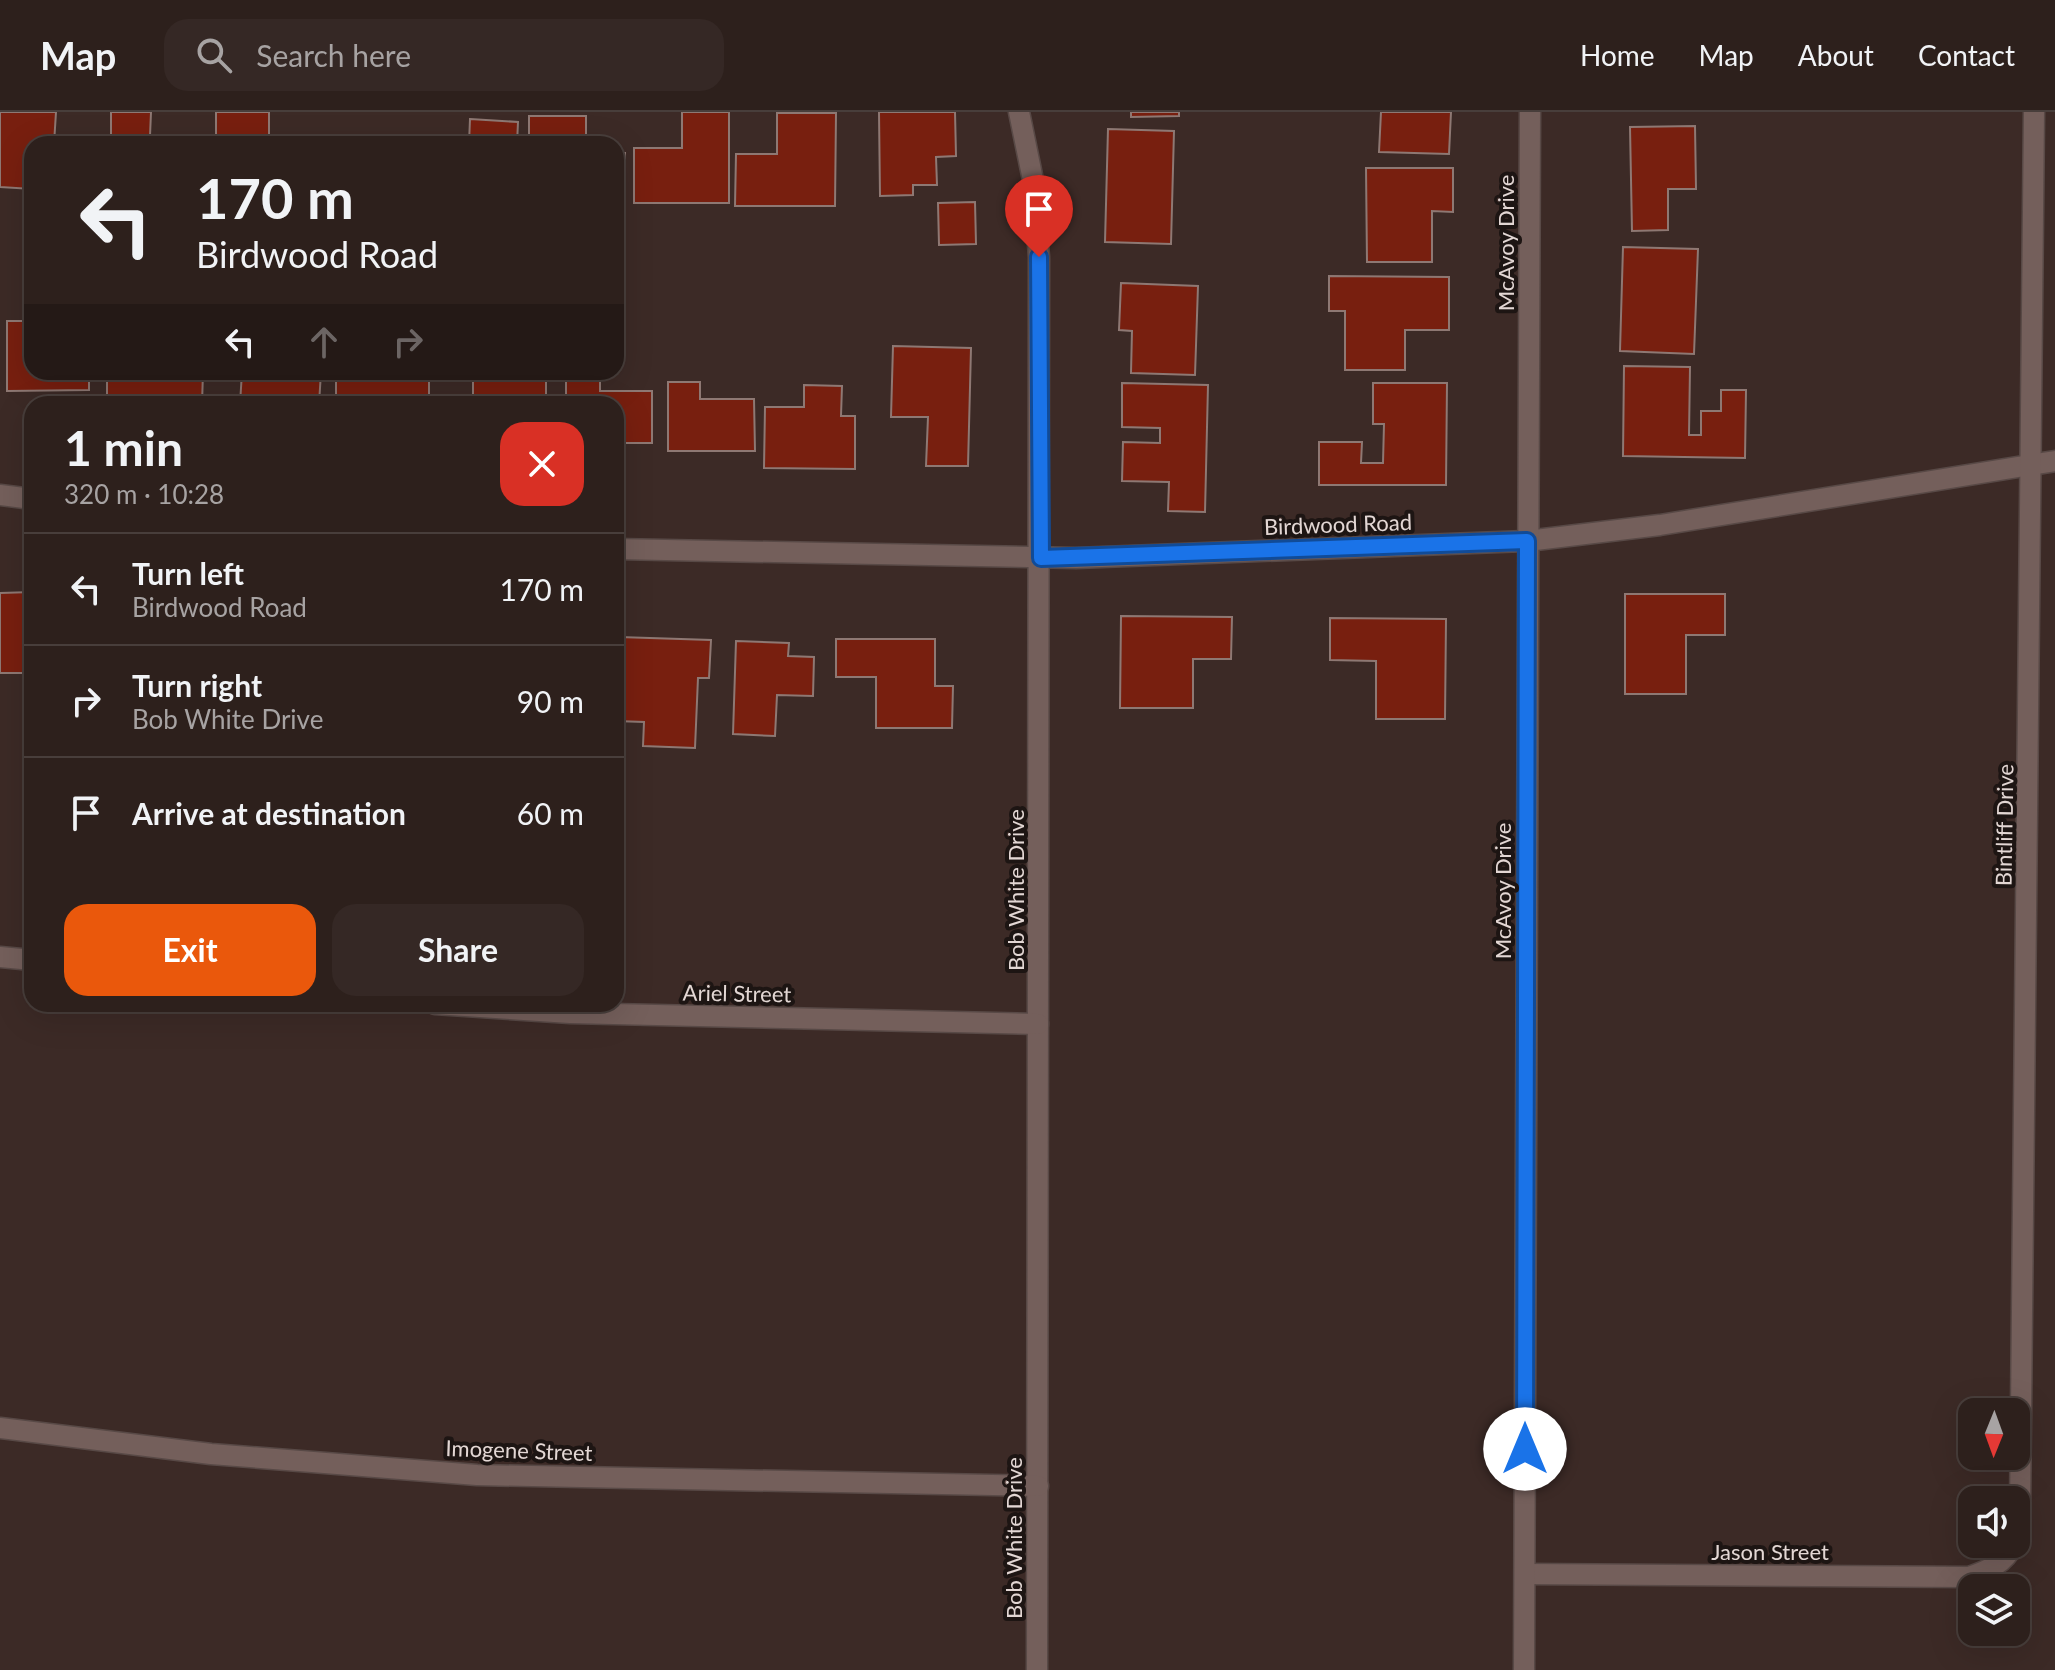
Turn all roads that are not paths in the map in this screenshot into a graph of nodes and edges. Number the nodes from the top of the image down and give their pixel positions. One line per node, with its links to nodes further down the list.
1 (1019, 112): 10 (street, Bob White Drive)
2 (1530, 112): 8 (street, McAvoy Drive)
3 (2034, 112): 5 (street, Bintliff Drive)
4 (2055, 461): 5 (street, Birdwood Road)
5 (2032, 465): 8 (street, Birdwood Road); 17 (street, Bintliff Drive)
6 (0, 495): 7 (street)
7 (24, 498)
8 (1527, 541): 10 (street, Birdwood Road); 19 (street, McAvoy Drive)
9 (624, 549): 10 (street, Birdwood Road)
10 (1041, 558): 14 (street, Bob White Drive)
11 (0, 957): 12 (street)
12 (24, 959)
13 (555, 1012): 14 (street, Ariel Street)
14 (1038, 1024): 16 (street, Bob White Drive)
15 (0, 1428): 16 (street, Imogene Street)
16 (1038, 1486): 20 (street, Bob White Drive)
17 (2020, 1486)
18 (2002, 1558): 19 (street, Jason Street)
19 (1525, 1574): 21 (street, McAvoy Drive)
20 (1037, 1670)
21 (1524, 1670)

